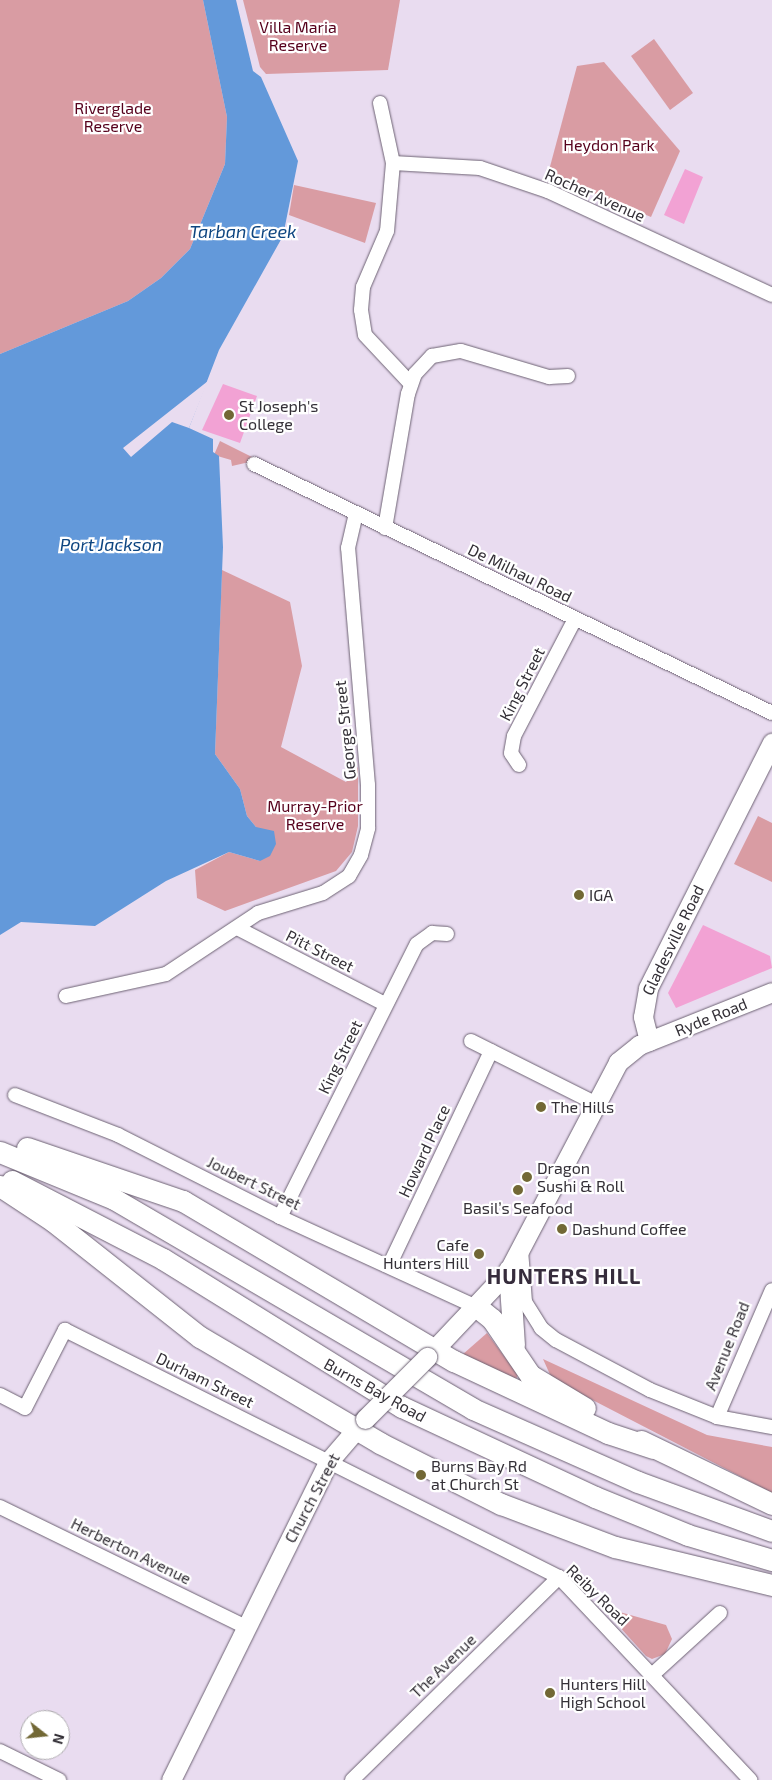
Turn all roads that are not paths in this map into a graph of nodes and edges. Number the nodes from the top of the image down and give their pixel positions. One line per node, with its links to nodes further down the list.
1 (380, 103): 2 (street)
2 (393, 162): 3 (street, Rocher Avenue); 5 (street)
3 (772, 295)
4 (568, 376): 5 (street)
5 (408, 383): 8 (street)
6 (254, 464): 7 (street, De Milhau Road)
7 (356, 514): 8 (street, De Milhau Road); 13 (street, George Street)
8 (385, 528): 9 (street, De Milhau Road)
9 (575, 619): 10 (street, De Milhau Road); 12 (street, King Street)
10 (772, 714)
11 (772, 744): 19 (street, Gladesville Road)
12 (519, 765)
13 (238, 928): 16 (street, George Street); 17 (street, Pitt Street)
14 (446, 934): 17 (street, King Street)
15 (772, 992): 19 (street, Ryde Road)
16 (66, 996)
17 (385, 1004): 27 (street, King Street)
18 (471, 1041): 20 (street)
19 (649, 1041): 22 (street)
20 (491, 1051): 22 (street); 29 (street, Howard Place)
21 (15, 1095): 27 (street, Joubert Street)
22 (594, 1103): 28 (street)
23 (0, 1139): 33 (main road)
24 (0, 1152): 43 (main road, Burns Bay Road)
25 (0, 1176): 44 (main road, Burns Bay Road)
26 (0, 1186): 37 (main road)
27 (280, 1217): 29 (street, Joubert Street)
28 (525, 1242): 30 (street, Church Street); 36 (street)
29 (389, 1266): 32 (street, Joubert Street)
30 (509, 1270): 32 (street, Church Street); 34 (main road)
31 (772, 1290): 36 (street, Avenue Road)
32 (477, 1307): 33 (street, Church Street); 34 (main road)
33 (430, 1353): 37 (street, Church Street, bridge); 39 (main road)
34 (520, 1364): 39 (main road)
35 (0, 1395): 40 (street, Durham Street)
36 (717, 1417): 38 (street)
37 (360, 1424): 40 (street, Church Street); 46 (main road)
38 (772, 1427)
39 (652, 1448): 41 (main road)
40 (328, 1462): 45 (street, Reiby Road); 48 (street, Church Street)
41 (772, 1504)
42 (0, 1507): 48 (street, Herberton Avenue)
43 (772, 1531)
44 (772, 1560)
45 (559, 1577): 49 (street, Reiby Road); 53 (street, The Avenue)
46 (772, 1585)
47 (720, 1612): 49 (street)
48 (246, 1627): 52 (street, Church Street)
49 (652, 1675): 54 (street, Reiby Road)
50 (0, 1751): 51 (street)
51 (59, 1780)
52 (170, 1780)
53 (352, 1780)
54 (750, 1780)

